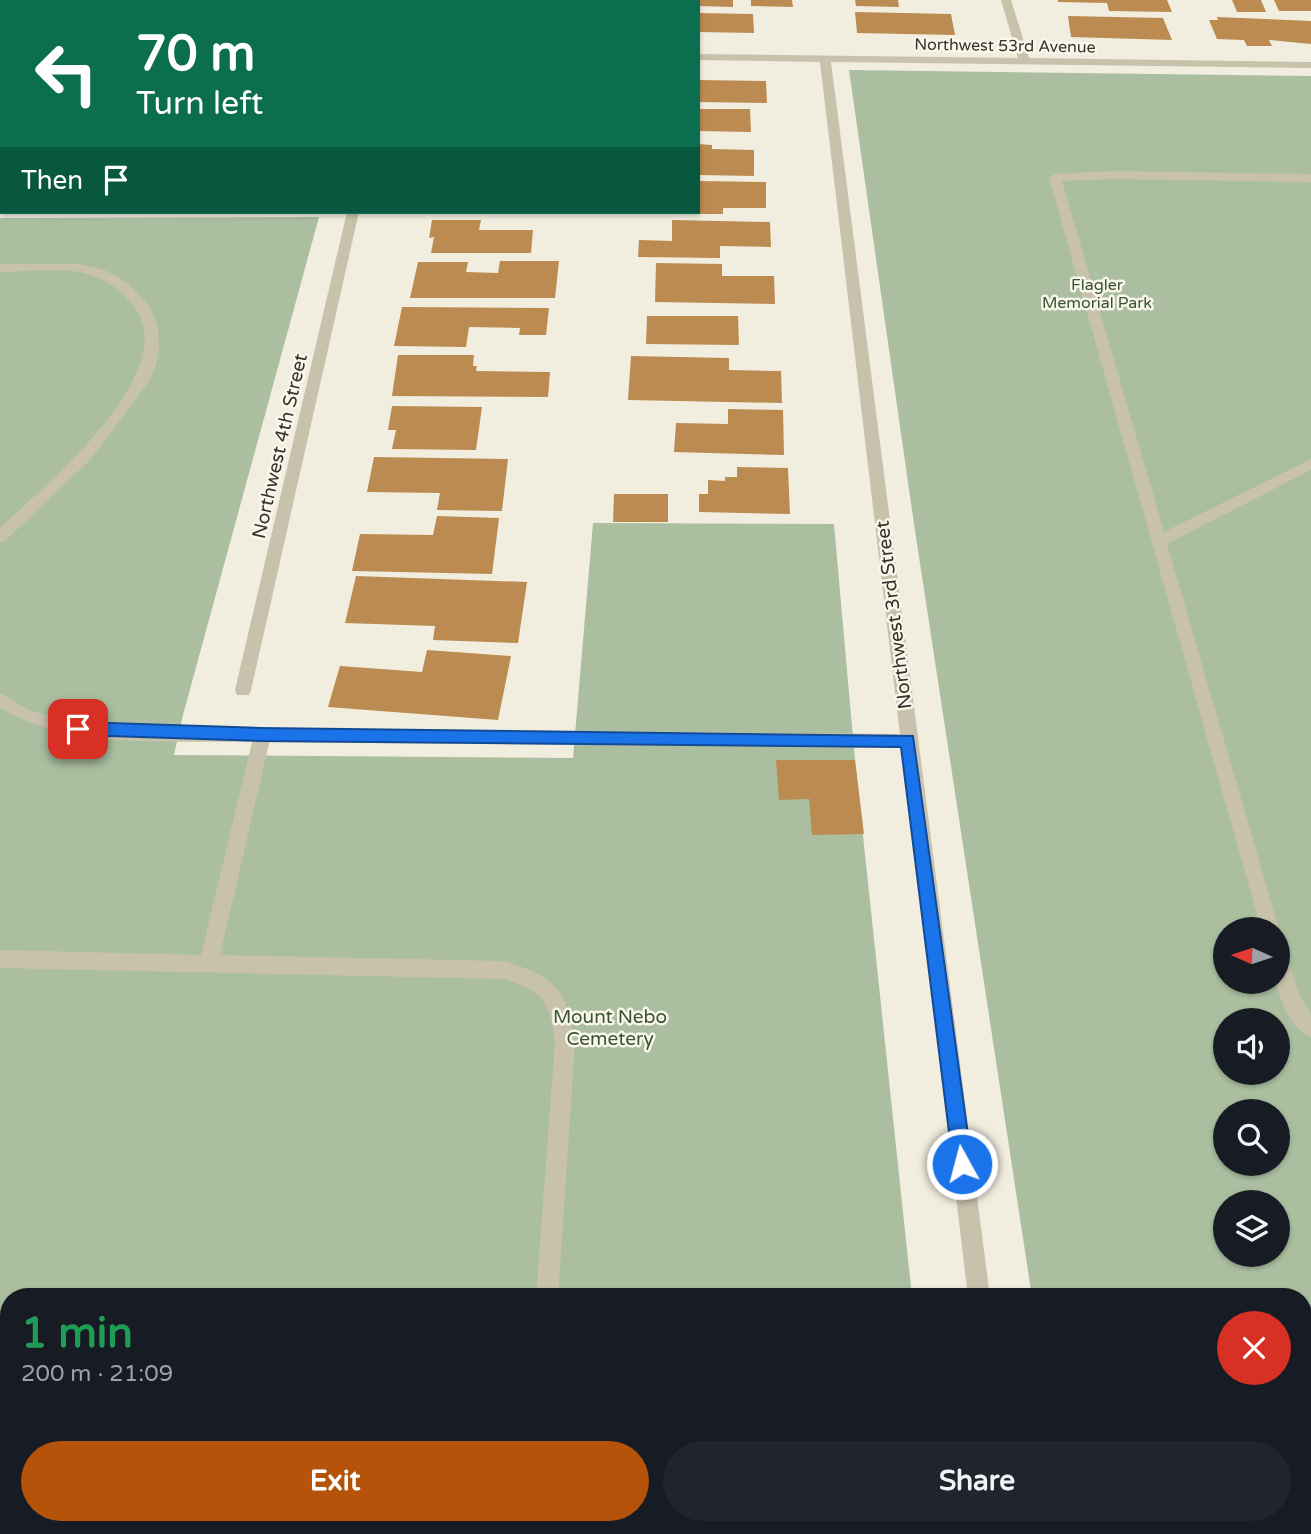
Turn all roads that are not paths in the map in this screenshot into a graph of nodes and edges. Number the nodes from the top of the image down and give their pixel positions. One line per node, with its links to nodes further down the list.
1 (1006, 0): 4 (street)
2 (700, 57): 3 (street, Northwest 53rd Avenue)
3 (825, 58): 4 (street, Northwest 53rd Avenue); 15 (street, Northwest 3rd Street)
4 (1024, 61): 5 (street, Northwest 53rd Avenue)
5 (1311, 65)
6 (1311, 178): 11 (street)
7 (353, 214): 12 (street, Northwest 4th Street)
8 (0, 268): 10 (street)
9 (1311, 464): 11 (street)
10 (0, 537)
11 (1158, 542): 16 (street)
12 (243, 690)
13 (0, 700): 14 (street)
14 (261, 734): 15 (street); 18 (street)
15 (908, 741): 22 (street, Northwest 3rd Street)
16 (1267, 917)
17 (0, 959): 18 (street)
18 (208, 964): 21 (street)
19 (1290, 993): 20 (street)
20 (1311, 1028)
21 (548, 1288)
22 (978, 1288)

